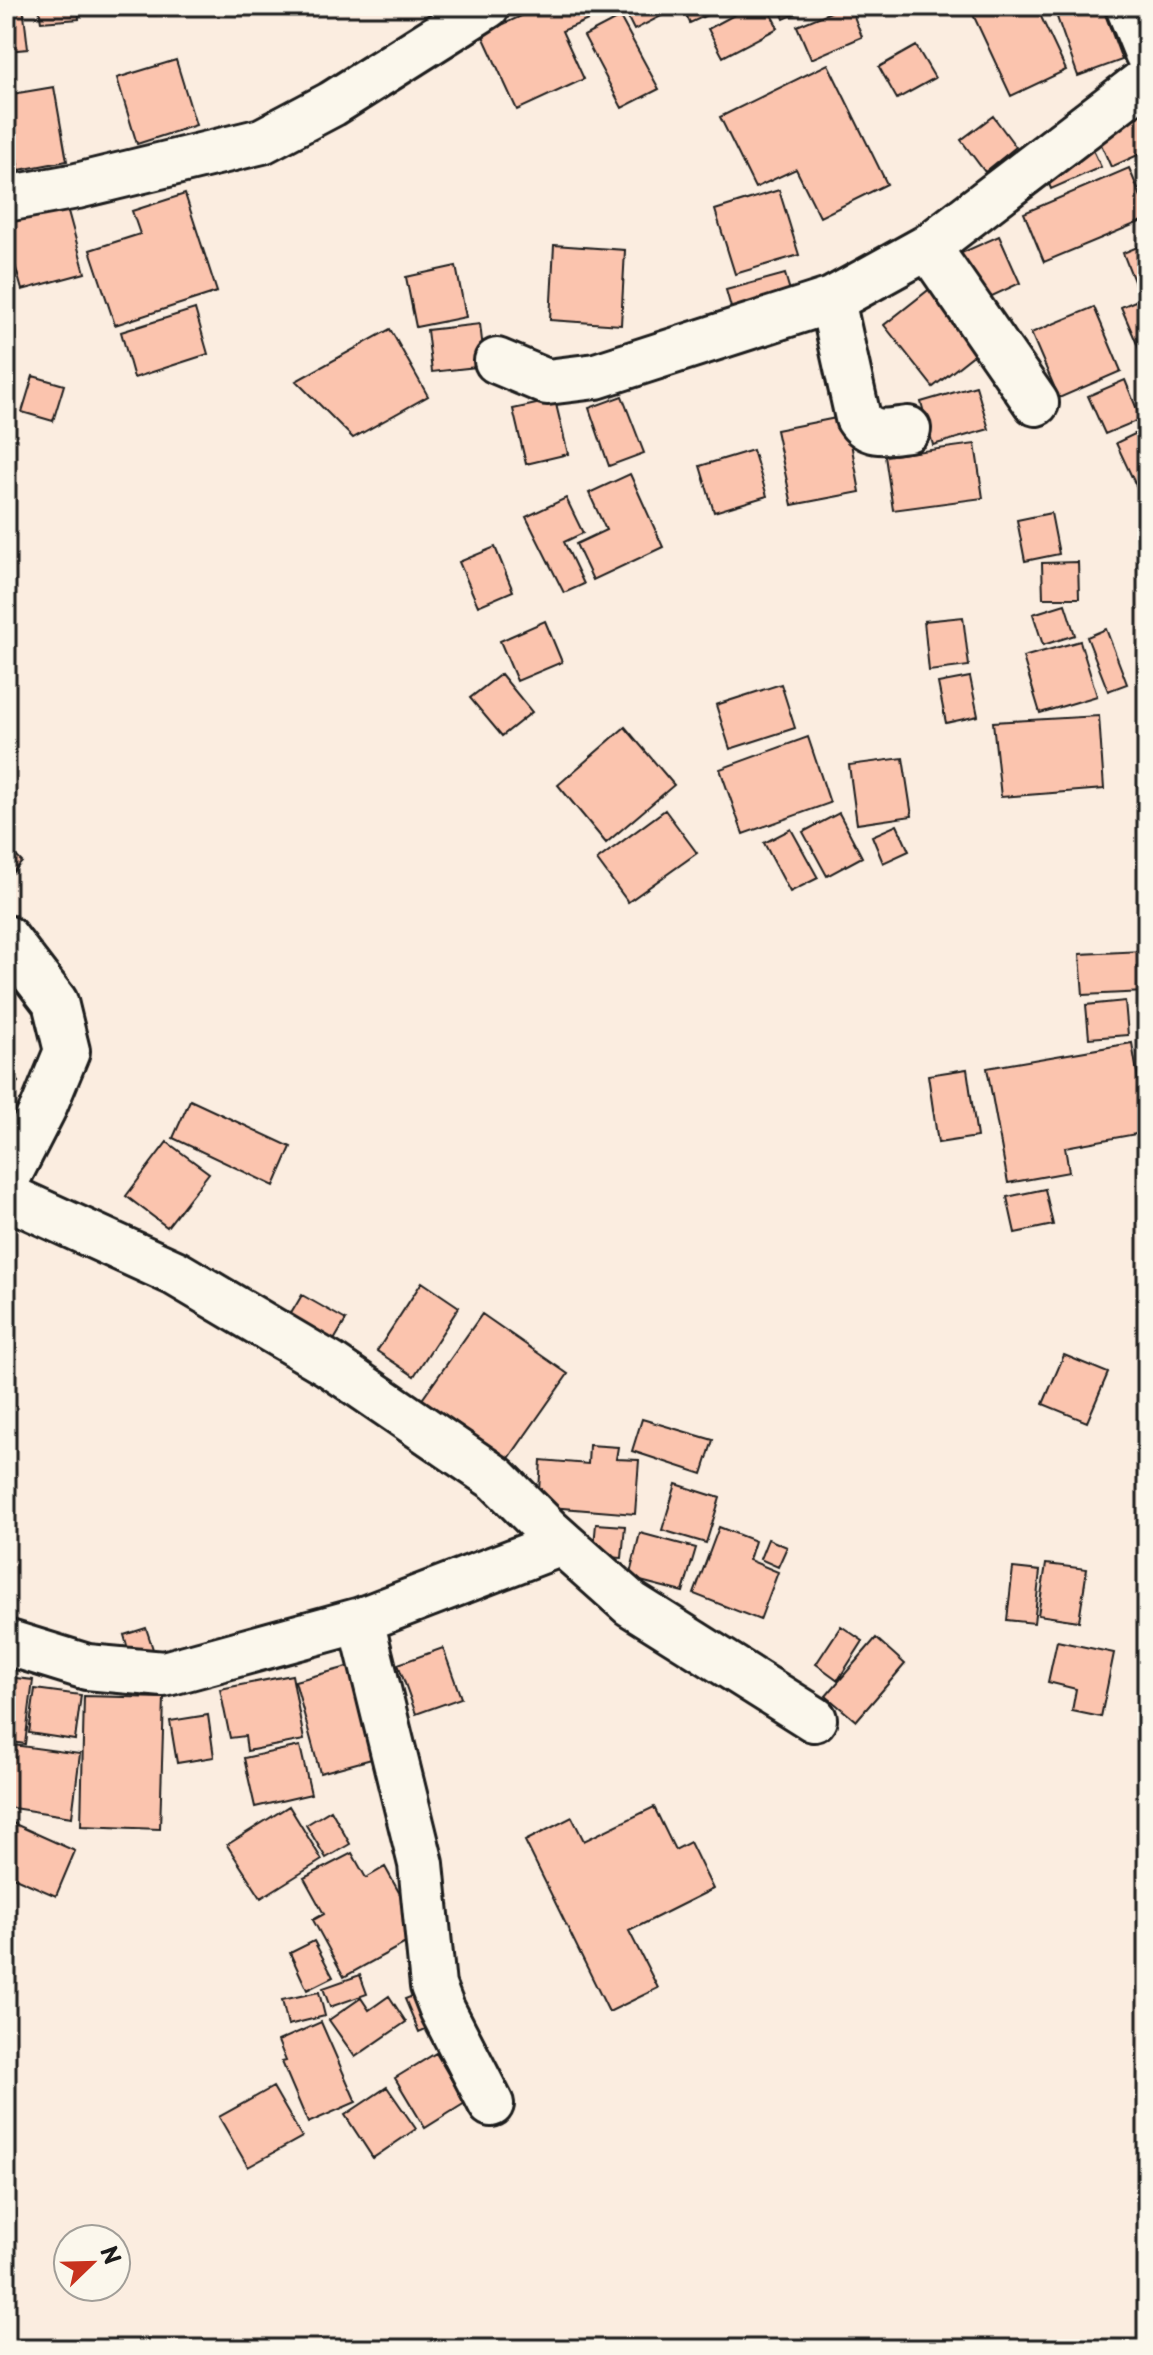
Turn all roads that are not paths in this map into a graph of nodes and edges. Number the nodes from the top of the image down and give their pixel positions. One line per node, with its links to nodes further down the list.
1 (487, 6): 3 (street)
2 (1147, 79): 4 (street)
3 (6, 199)
4 (928, 247): 5 (street); 7 (street)
5 (832, 300): 6 (street); 8 (street)
6 (497, 361)
7 (1036, 403)
8 (908, 429)
9 (6, 938): 10 (street)
10 (6, 1181)
11 (6, 1196): 12 (street)
12 (562, 1543): 13 (street); 15 (street)
13 (361, 1620): 14 (street); 16 (street)
14 (6, 1642)
15 (814, 1719)
16 (491, 2104)

